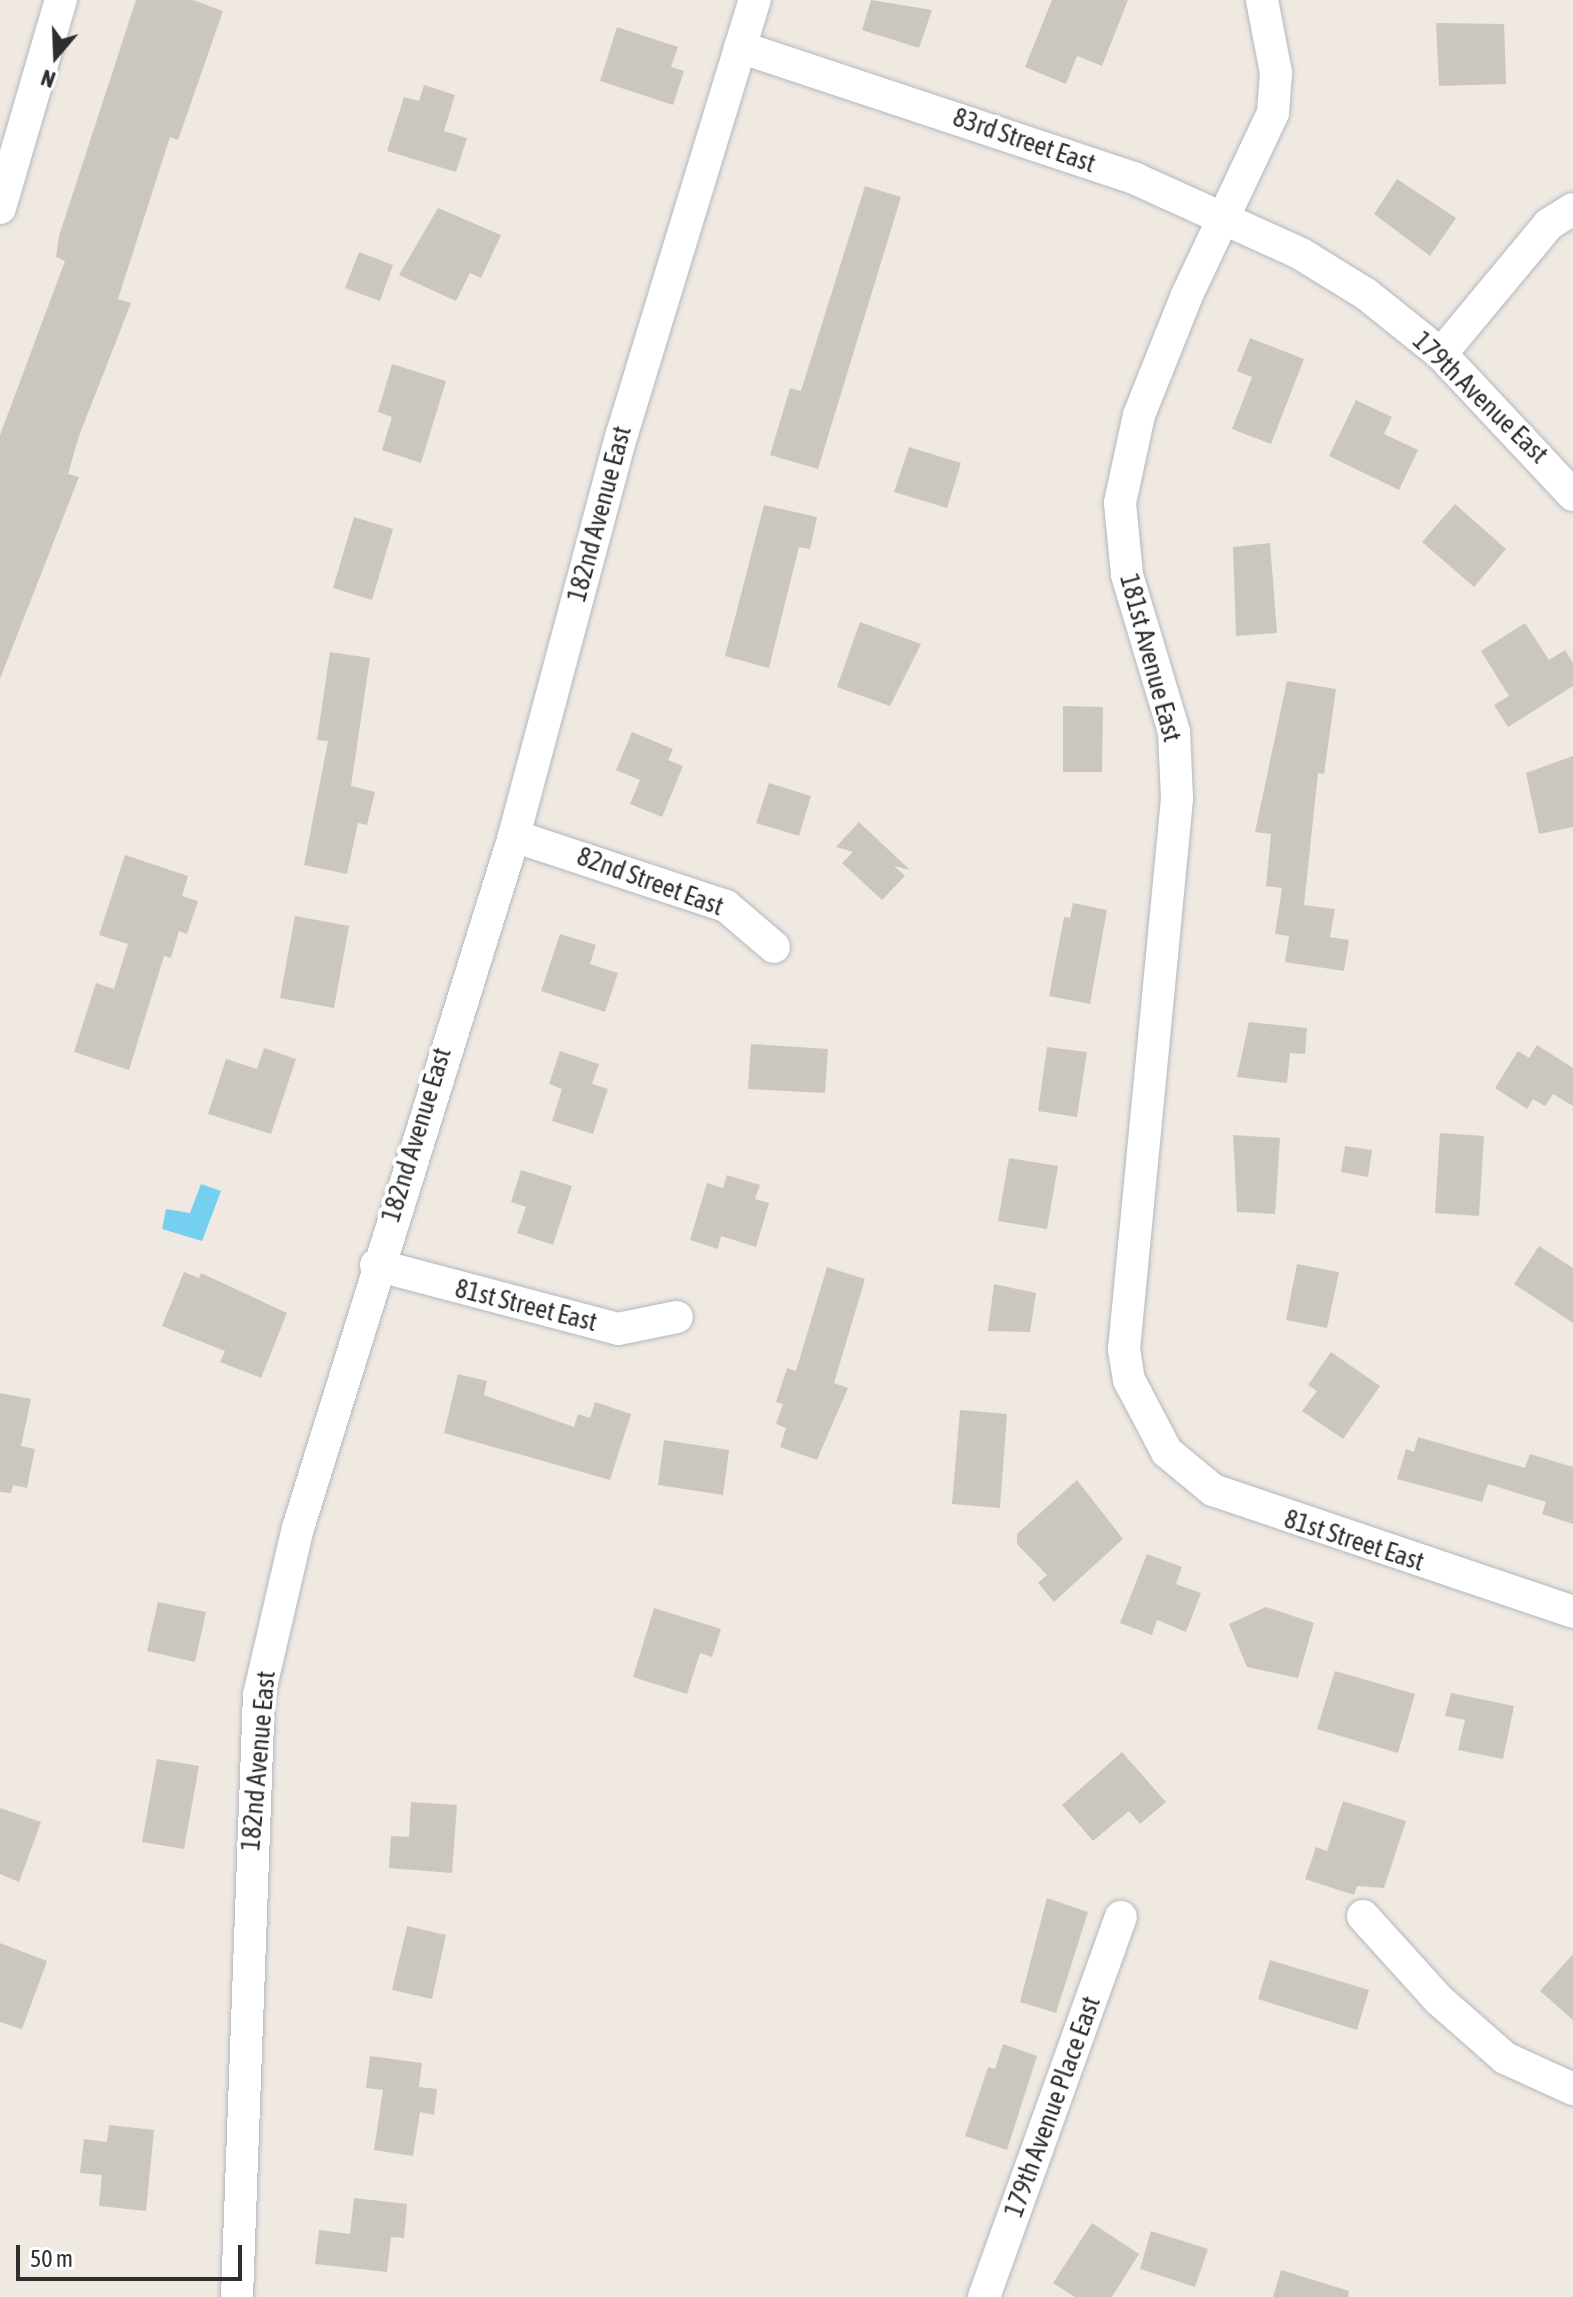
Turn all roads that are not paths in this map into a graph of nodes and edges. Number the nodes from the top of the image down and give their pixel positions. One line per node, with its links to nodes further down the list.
1 (61, 0): 5 (street)
2 (755, 0): 4 (street, 182nd Avenue East)
3 (1262, 0): 7 (street, 181st Avenue East)
4 (740, 47): 7 (street, 83rd Street East); 11 (street, 182nd Avenue East)
5 (0, 208)
6 (1573, 209): 9 (street)
7 (1228, 217): 8 (street, 83rd Street East); 15 (street, 181st Avenue East)
8 (1301, 254): 9 (street, 179th Avenue East)
9 (1441, 354): 10 (street, 179th Avenue East)
10 (1573, 495)
11 (514, 836): 12 (street, 82nd Street East); 13 (street, 182nd Avenue East)
12 (774, 947)
13 (376, 1265): 14 (street, 81st Street East); 20 (street, 182nd Avenue East)
14 (677, 1317)
15 (1155, 1435): 16 (street, 81st Street East)
16 (1573, 1612)
17 (1363, 1916): 19 (street)
18 (1121, 1917): 21 (street, 179th Avenue Place East)
19 (1573, 2089)
20 (237, 2297)
21 (984, 2297)

